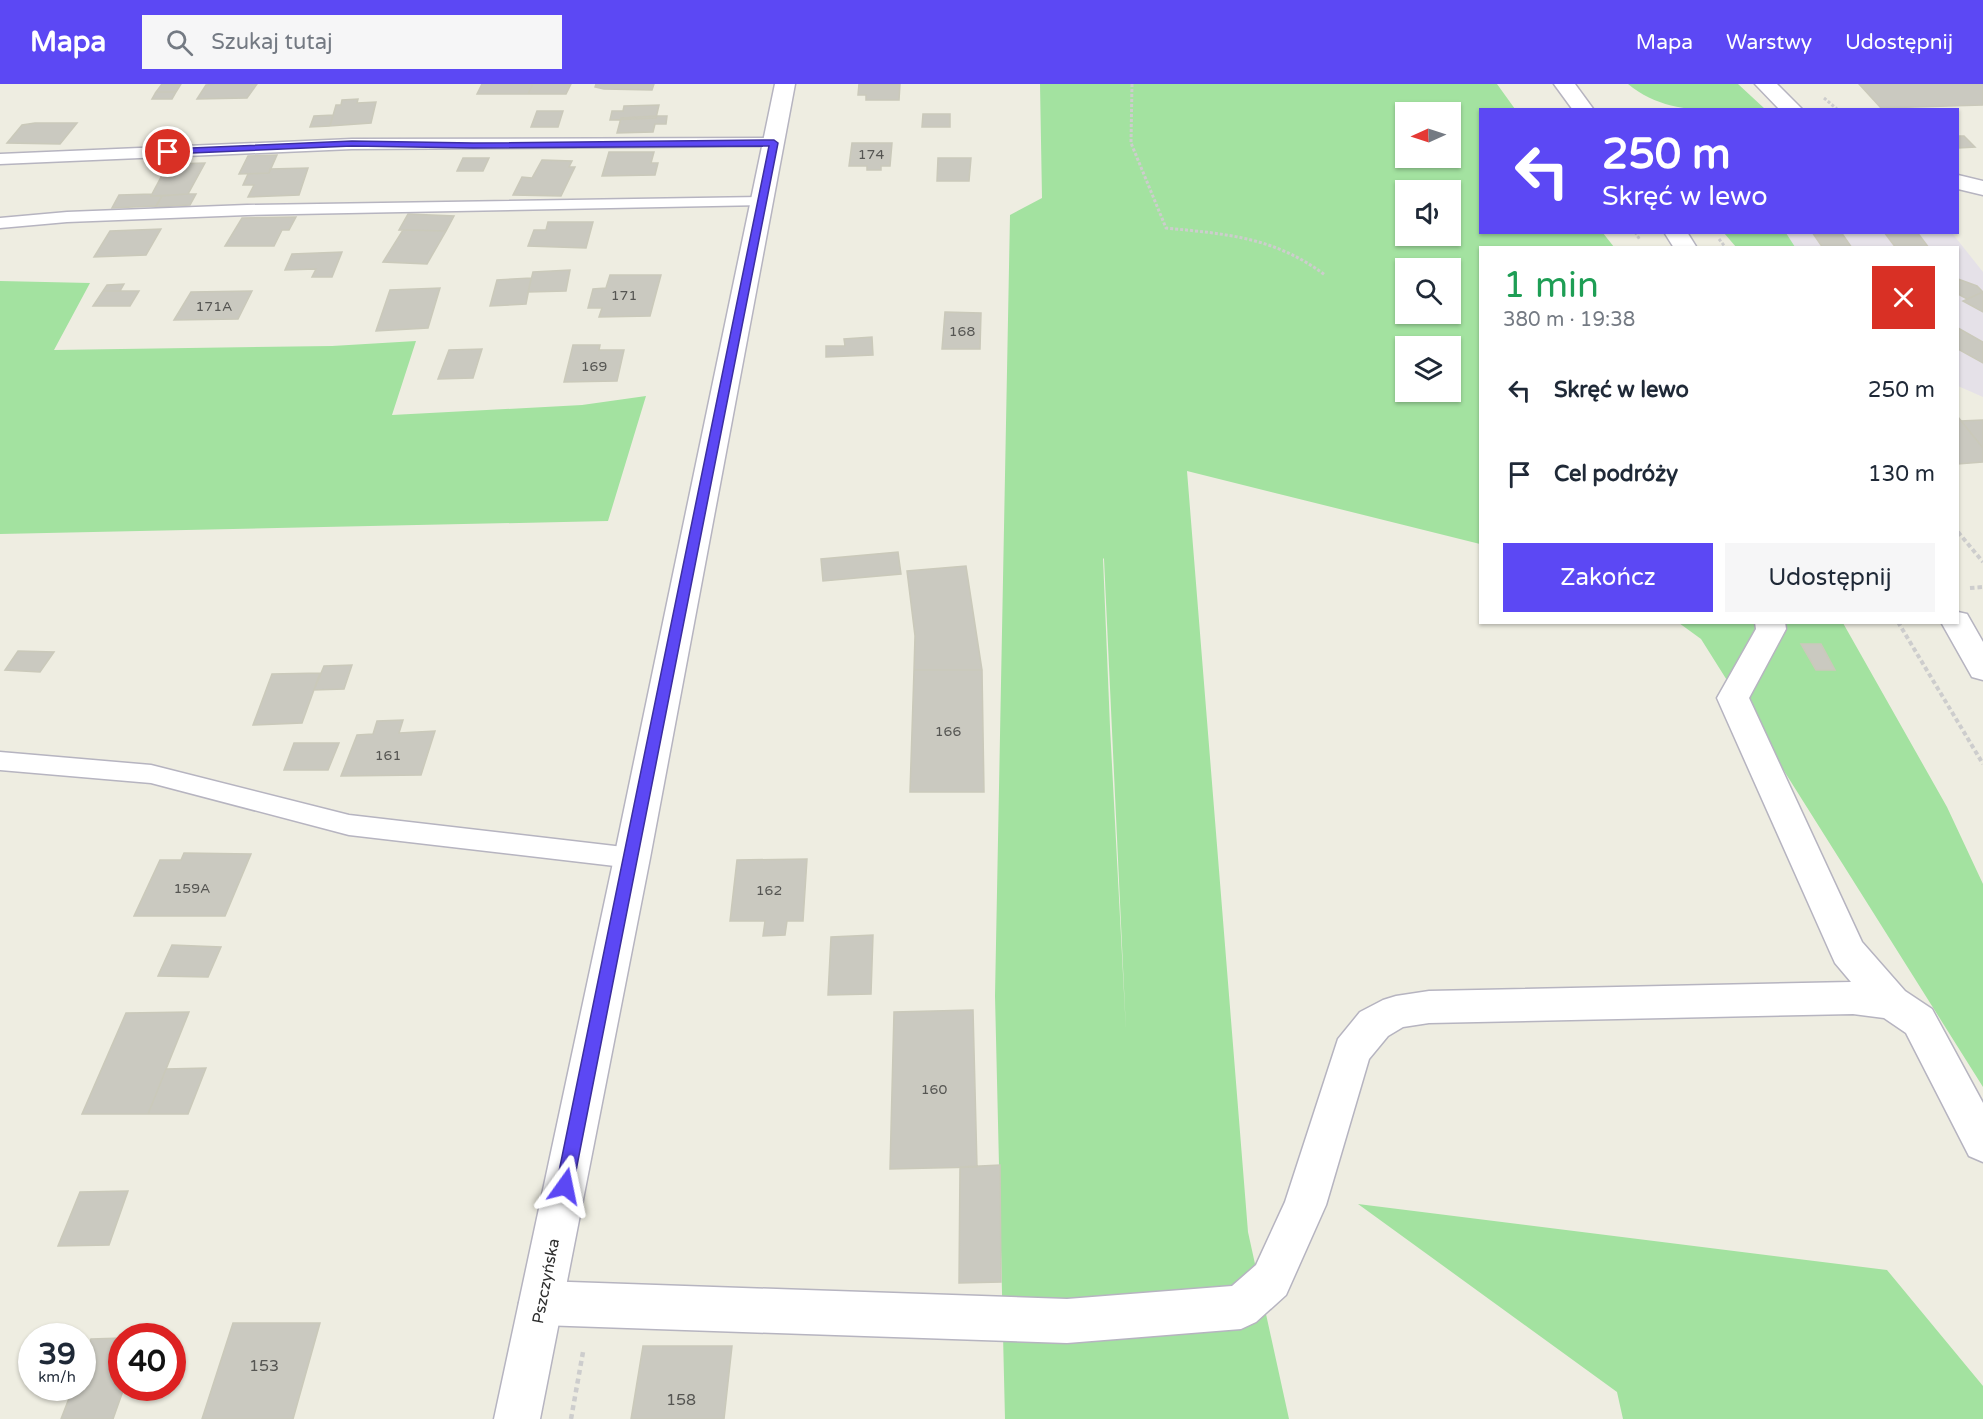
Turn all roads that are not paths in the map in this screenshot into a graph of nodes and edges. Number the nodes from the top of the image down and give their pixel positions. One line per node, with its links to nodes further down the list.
1 (785, 84): 6 (street, Pszczyńska)
2 (1564, 84): 4 (street)
3 (1765, 84): 5 (street)
4 (1582, 108)
5 (1791, 108)
6 (774, 143): 7 (lane); 10 (street, Pszczyńska)
7 (0, 159)
8 (1959, 182): 9 (street)
9 (1983, 188)
10 (761, 202): 11 (lane); 18 (street, Pszczyńska)
11 (0, 223)
12 (1959, 612): 15 (street)
13 (1771, 624): 19 (street)
14 (1957, 624): 16 (street)
15 (1983, 627)
16 (1983, 669)
17 (0, 761): 18 (lane)
18 (632, 858): 21 (street, Pszczyńska)
19 (1892, 1003): 20 (street); 21 (street)
20 (1983, 1143)
21 (541, 1304): 22 (street, Pszczyńska)
22 (517, 1419)

